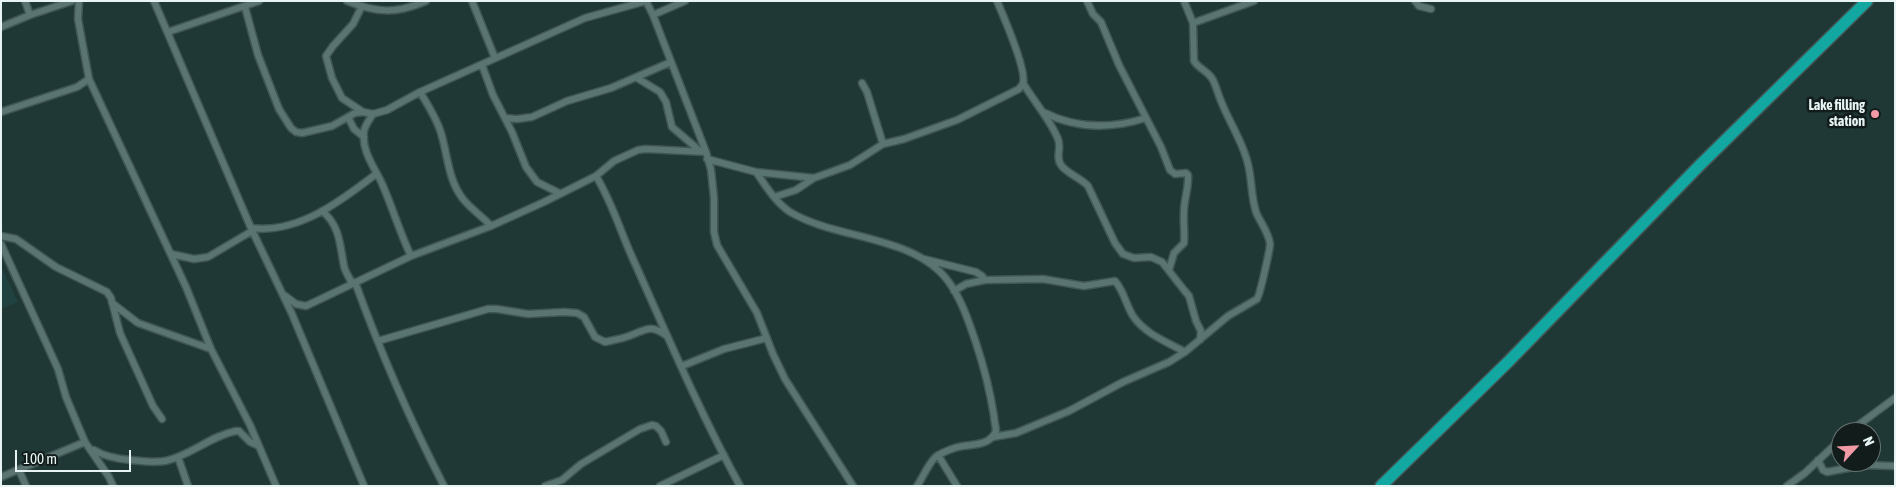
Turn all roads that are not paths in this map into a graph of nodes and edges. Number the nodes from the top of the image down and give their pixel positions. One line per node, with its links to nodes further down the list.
1 (25, 1): 21 (street)
2 (72, 1): 21 (street)
3 (79, 1): 29 (street)
4 (154, 1): 24 (street)
5 (258, 1): 18 (street)
6 (347, 1): 17 (street)
7 (426, 1): 17 (street)
8 (472, 1): 25 (street)
9 (646, 1): 20 (street); 25 (street)
10 (685, 1): 20 (street)
11 (997, 1): 31 (street)
12 (1087, 1): 39 (street)
13 (1184, 1): 22 (street)
14 (1254, 1): 22 (street)
15 (1415, 1): 19 (street)
16 (1867, 1): 101 (highway)
17 (362, 6): 34 (street)
18 (245, 7): 24 (street); 37 (street)
19 (1431, 9)
20 (653, 14): 26 (street)
21 (30, 15): 23 (street)
22 (1193, 23): 66 (street)
23 (1, 27)
24 (168, 32): 52 (street)
25 (495, 58): 27 (street)
26 (671, 62): 28 (street); 42 (street)
27 (482, 65): 32 (street); 38 (street)
28 (637, 78): 38 (street); 42 (street)
29 (89, 79): 33 (street); 55 (street)
30 (862, 83): 41 (street)
31 (1023, 83): 35 (street); 41 (street)
32 (420, 92): 36 (street); 51 (street)
33 (1, 112)
34 (363, 112): 36 (street); 37 (street)
35 (1043, 112): 39 (street); 58 (street)
36 (373, 114): 40 (street)
37 (348, 117): 40 (street)
38 (505, 118): 48 (street)
39 (1146, 118): 58 (street)
40 (364, 137): 45 (street)
41 (883, 144): 47 (street)
42 (703, 152): 43 (street); 46 (street)
43 (708, 159): 44 (street); 65 (street)
44 (756, 172): 47 (street); 49 (street)
45 (376, 174): 50 (street); 56 (street)
46 (596, 176): 48 (street); 64 (street)
47 (814, 178): 49 (street)
48 (559, 193): 51 (street)
49 (774, 197): 57 (street)
50 (322, 211): 52 (street); 60 (street)
51 (491, 226): 56 (street)
52 (251, 230): 55 (street); 62 (street)
53 (1, 236): 63 (street)
54 (1, 244): 76 (street)
55 (170, 254): 68 (street)
56 (411, 256): 60 (street)
57 (922, 258): 59 (street); 61 (street)
58 (1169, 270): 66 (street)
59 (985, 280): 61 (street); 69 (street)
60 (354, 283): 62 (street); 67 (street)
61 (954, 291): 74 (street)
62 (284, 295): 93 (street)
63 (112, 303): 68 (street); 72 (street)
64 (668, 336): 67 (street); 70 (street)
65 (767, 338): 70 (street); 98 (street)
66 (1200, 340): 69 (street)
67 (378, 342): 88 (street)
68 (211, 350): 77 (street)
69 (1185, 352): 74 (street)
70 (682, 366): 79 (street)
71 (1895, 398): 73 (street)
72 (162, 420)
73 (1863, 422)
74 (993, 438): 80 (street)
75 (666, 442): 87 (street)
76 (87, 444): 81 (street); 84 (street); 90 (street)
77 (259, 446): 81 (street); 92 (street)
78 (1831, 448): 82 (street)
79 (724, 455): 96 (street); 97 (street)
80 (938, 456): 99 (street); 100 (street)
81 (178, 457): 91 (street)
82 (1818, 460): 83 (street); 85 (street)
83 (1895, 466)
84 (19, 470): 86 (street); 89 (street)
85 (1805, 473): 102 (street); 103 (street)
86 (1, 477)
87 (562, 480): 94 (street); 95 (street)
88 (444, 484)
89 (26, 486)
90 (113, 486)
91 (188, 486)
92 (276, 486)
93 (364, 486)
94 (545, 486)
95 (568, 486)
96 (660, 486)
97 (740, 486)
98 (853, 486)
99 (917, 486)
100 (957, 486)
101 (1381, 486)
102 (1786, 486)
103 (1800, 486)

